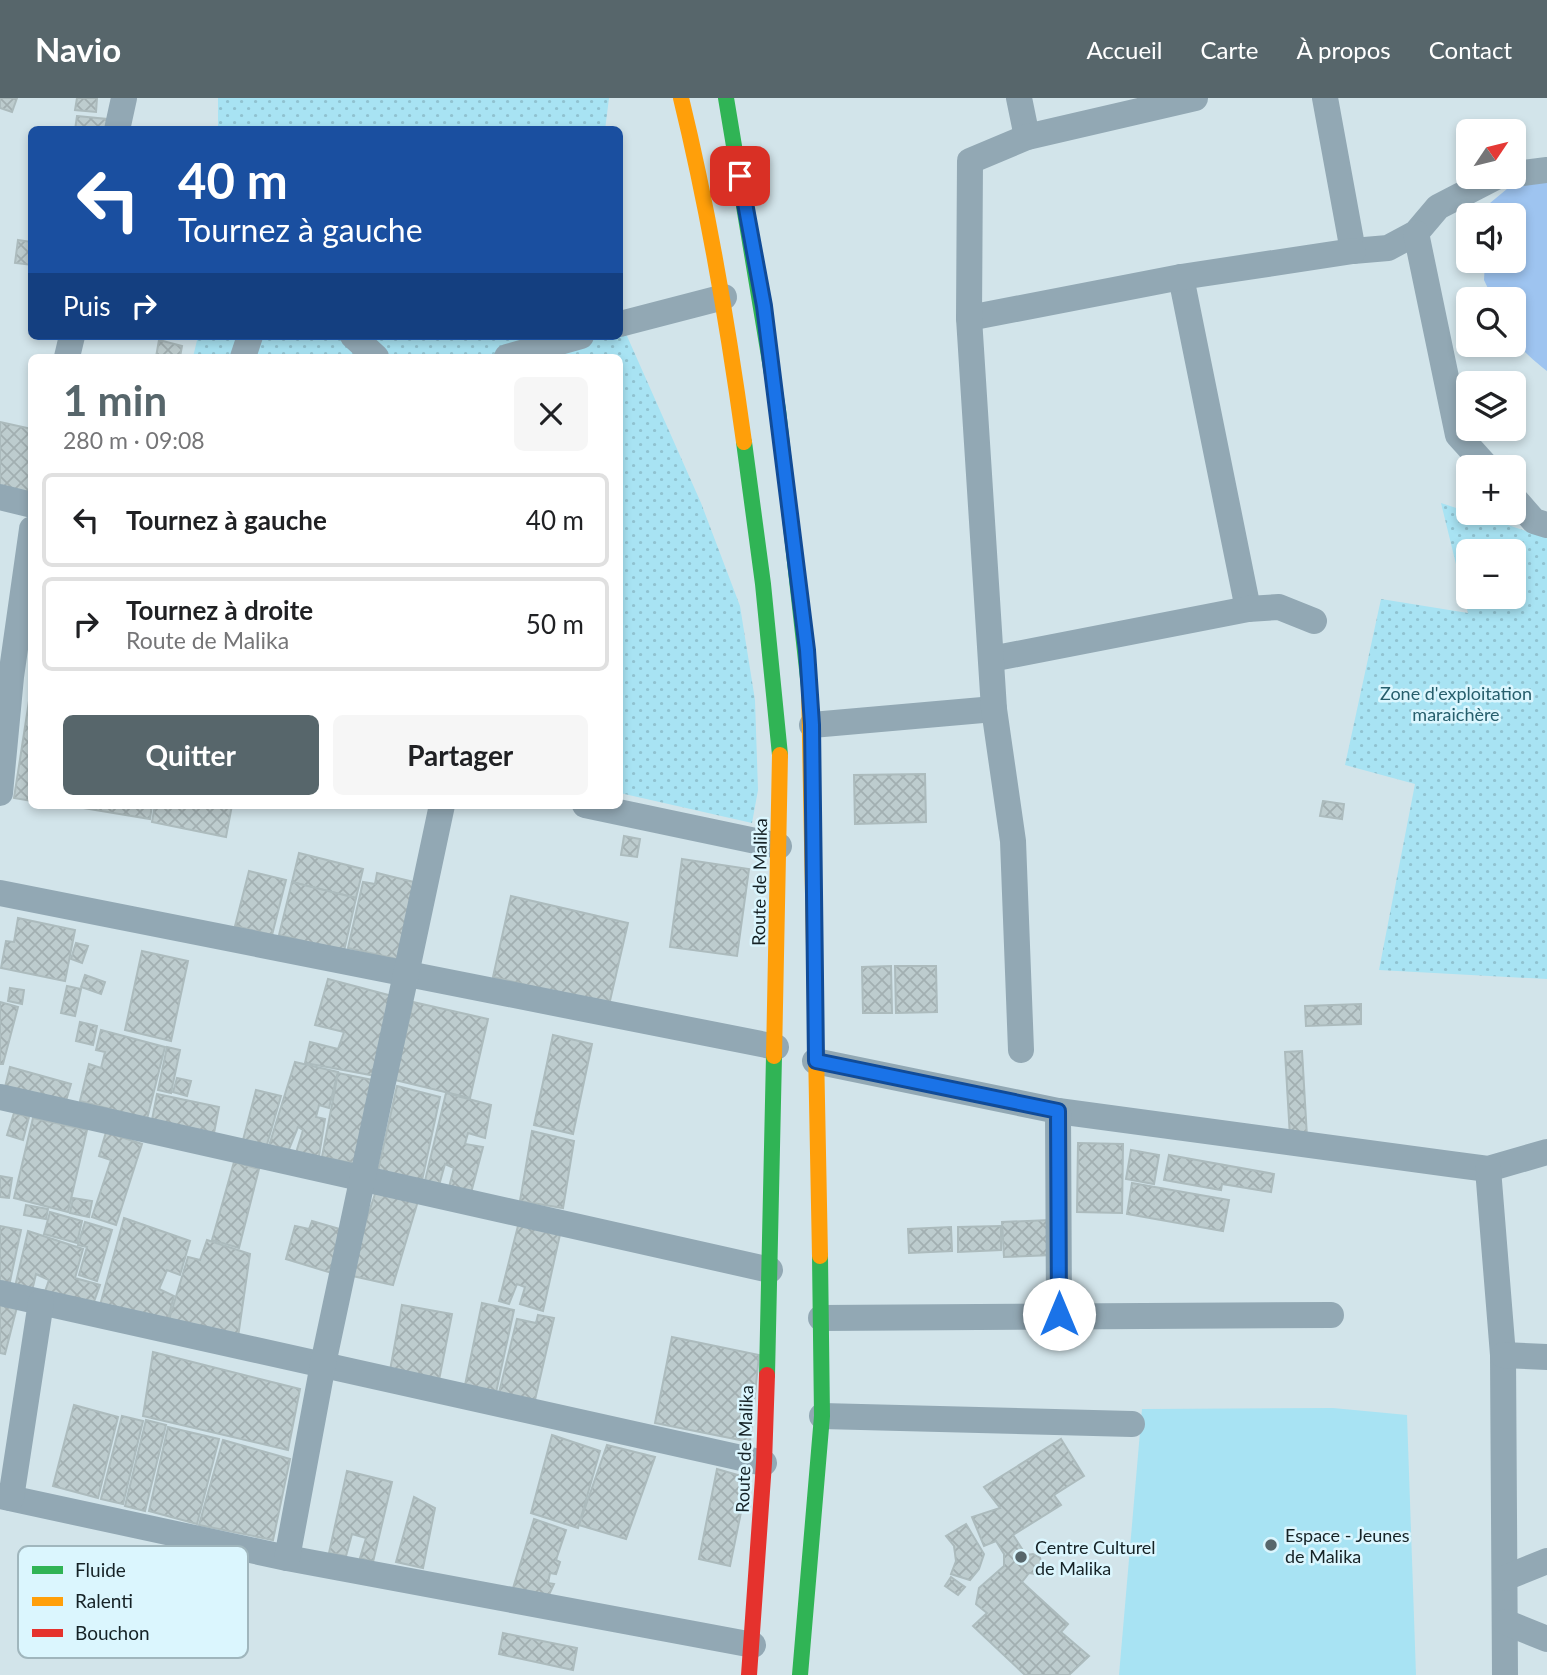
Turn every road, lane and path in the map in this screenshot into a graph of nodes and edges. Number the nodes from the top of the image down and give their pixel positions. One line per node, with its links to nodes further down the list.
1 (124, 98): 7 (street)
2 (681, 98): 15 (main road, Route de Malika)
3 (726, 98): 33 (main road)
4 (1019, 98): 8 (street)
5 (1193, 98): 8 (street)
6 (1325, 98): 13 (street)
7 (118, 126)
8 (1027, 136): 16 (street)
9 (1547, 170): 10 (street)
10 (1526, 173)
11 (1472, 189): 12 (street)
12 (1416, 233): 13 (street); 22 (street)
13 (1353, 251): 14 (street)
14 (1181, 277): 16 (street); 28 (street)
15 (724, 297): 17 (street); 37 (main road, Route de Malika)
16 (969, 318): 30 (street)
17 (623, 323)
18 (357, 340): 20 (street)
19 (567, 340): 21 (street)
20 (373, 354)
21 (518, 354)
22 (1476, 455)
23 (0, 497): 24 (street)
24 (28, 504)
25 (1526, 512): 26 (street)
26 (1547, 525)
27 (28, 562): 31 (street)
28 (1248, 609): 29 (street); 30 (street)
29 (1314, 621)
30 (991, 659): 32 (street)
31 (14, 677): 34 (street)
32 (995, 709): 33 (street); 41 (street)
33 (812, 725): 42 (main road)
34 (0, 793)
35 (441, 809): 39 (street)
36 (604, 809): 37 (street)
37 (779, 846): 40 (main road, Route de Malika)
38 (0, 893): 39 (street)
39 (404, 975): 40 (street); 47 (street)
40 (776, 1047): 48 (main road, Route de Malika)
41 (1021, 1050)
42 (816, 1061): 44 (street); 53 (main road)
43 (0, 1097): 47 (street)
44 (1058, 1111): 46 (street); 51 (street)
45 (1547, 1152): 46 (street)
46 (1488, 1169): 54 (street)
47 (362, 1176): 48 (street); 56 (street)
48 (770, 1270): 59 (main road, Route de Malika)
49 (0, 1293): 50 (street)
50 (41, 1302): 56 (street); 60 (street)
51 (1059, 1314): 52 (street); 53 (street)
52 (1331, 1315)
53 (821, 1318): 57 (main road)
54 (1503, 1355): 55 (street); 65 (street)
55 (1547, 1357)
56 (323, 1364): 59 (street); 63 (street)
57 (822, 1416): 58 (street); 70 (main road)
58 (1132, 1424)
59 (764, 1463): 68 (main road, Route de Malika)
60 (6, 1497): 61 (street)
61 (232, 1546)
62 (248, 1550): 63 (street)
63 (287, 1558): 68 (street)
64 (1547, 1561): 65 (street)
65 (1505, 1578): 66 (street)
66 (1505, 1622): 67 (street); 71 (street)
67 (1547, 1640)
68 (754, 1644): 69 (main road, Route de Malika)
69 (749, 1675)
70 (800, 1675)
71 (1505, 1675)

